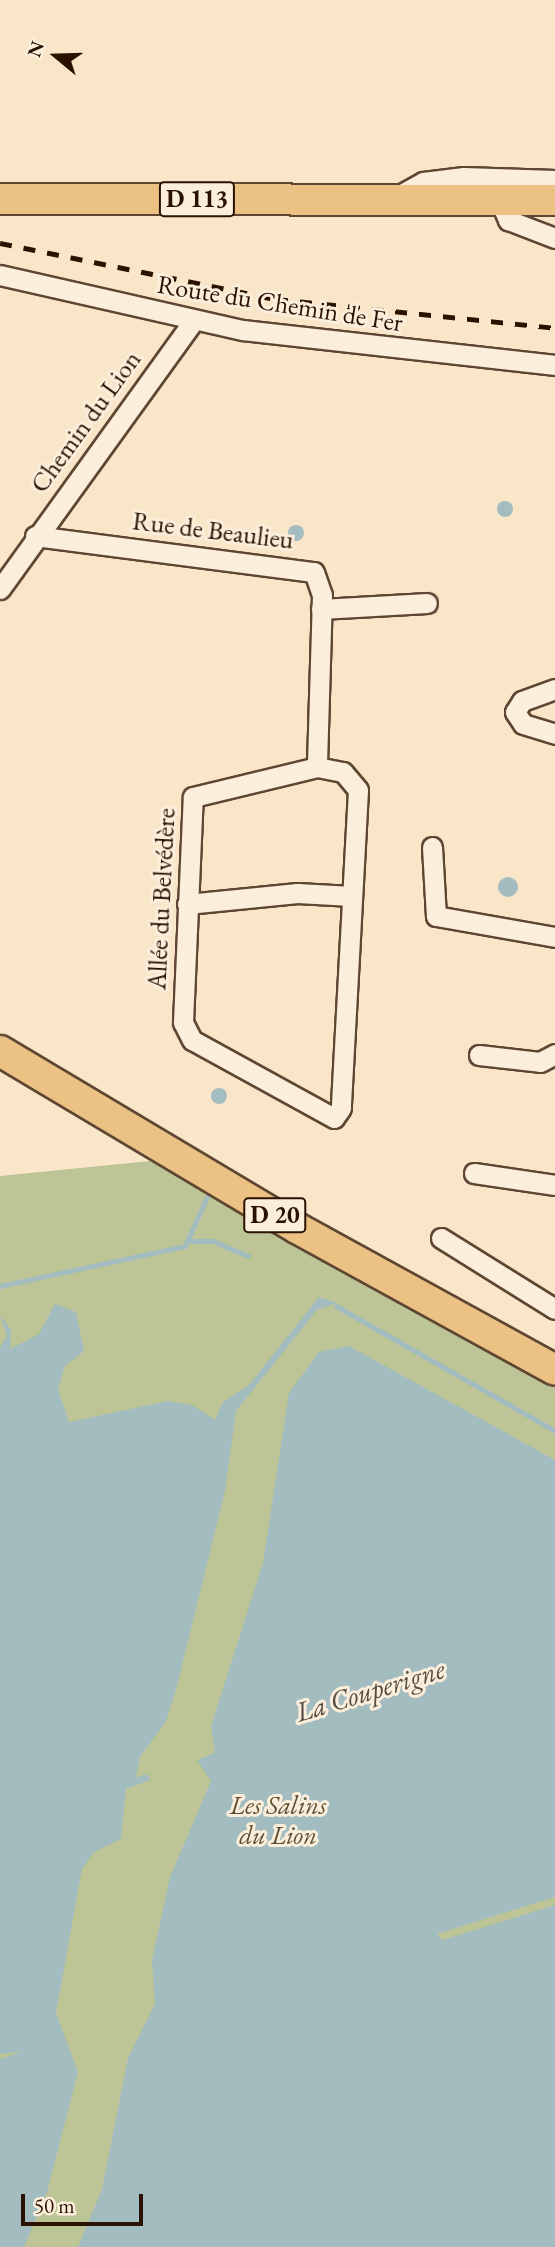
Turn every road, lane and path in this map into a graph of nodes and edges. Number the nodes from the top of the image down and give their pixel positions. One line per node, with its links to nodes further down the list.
1 (555, 180): 3 (street)
2 (0, 199): 3 (main road, D 113)
3 (393, 199): 5 (main road, D 113)
4 (555, 200): 5 (main road, D 113)
5 (500, 201): 6 (street)
6 (555, 238)
7 (0, 275): 8 (street, Route du Chemin de Fer)
8 (193, 321): 9 (street, Route du Chemin de Fer); 10 (street, Chemin du Lion)
9 (555, 365)
10 (35, 537): 11 (street, Chemin du Lion); 13 (street, Rue de Beaulieu)
11 (0, 589)
12 (427, 603): 13 (street)
13 (321, 609): 16 (street, Rue de Beaulieu)
14 (555, 689): 15 (street)
15 (555, 734)
16 (317, 767): 18 (street, Allée du Belvédère); 19 (street, Allée du Belvédère)
17 (432, 847): 20 (street)
18 (352, 896): 19 (street); 19 (street, Allée du Belvédère)
19 (187, 904)
20 (555, 937)
21 (0, 1051): 28 (main road, D 20)
22 (555, 1054): 23 (street)
23 (479, 1055)
24 (474, 1173): 25 (street)
25 (555, 1185)
26 (441, 1238): 27 (street)
27 (555, 1309)
28 (555, 1370)

